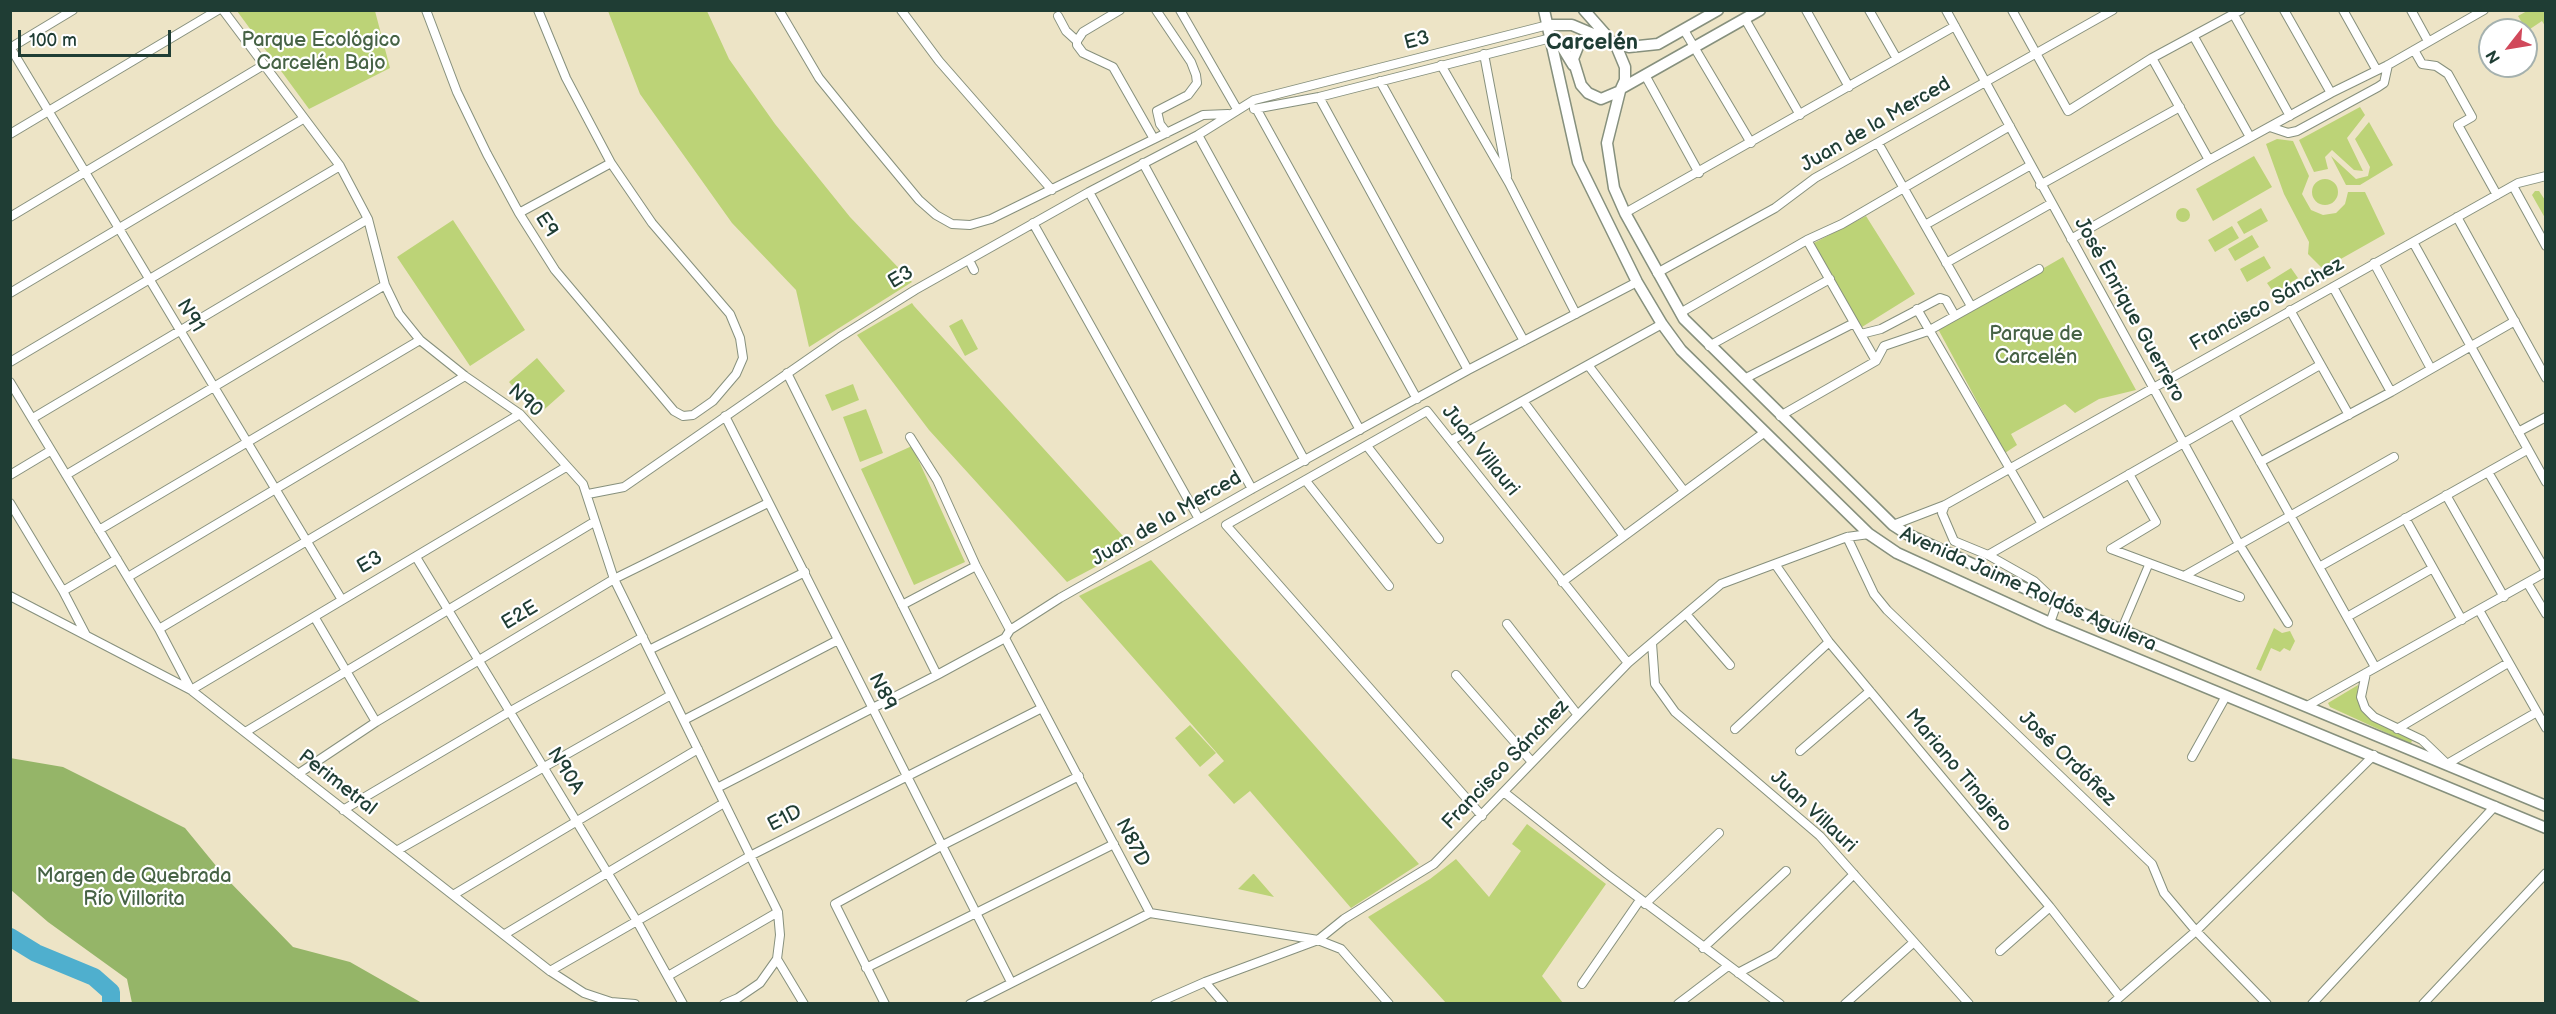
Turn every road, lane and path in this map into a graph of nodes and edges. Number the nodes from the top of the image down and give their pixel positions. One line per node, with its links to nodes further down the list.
1 (73, 10): 36 (street)
2 (218, 10): 57 (street)
3 (223, 10): 44 (street, N90)
4 (426, 10): 86 (street, E9)
5 (538, 10): 71 (street)
6 (779, 10): 82 (street)
7 (901, 10): 82 (street)
8 (1120, 10): 33 (street)
9 (1156, 10): 63 (street)
10 (1180, 10): 55 (street)
11 (1544, 10): 27 (street, Avenida Jaime Roldós Aguilera)
12 (1584, 10): 32 (street)
13 (1718, 10): 29 (street, E3)
14 (1760, 10): 26 (street)
15 (1806, 10): 50 (street)
16 (1869, 10): 41 (street)
17 (1946, 10): 28 (street, José Enrique Guerrero)
18 (2012, 10): 38 (street)
19 (2113, 10): 38 (street, Juan de la Merced)
20 (2284, 10): 52 (street)
21 (2343, 10): 46 (street)
22 (2411, 10): 34 (street)
23 (2484, 10): 34 (street)
24 (2238, 13): 30 (street); 59 (street)
25 (1058, 16): 33 (street)
26 (1745, 19): 35 (street); 58 (street)
27 (1548, 26): 31 (street, Avenida Jaime Roldós Aguilera); 32 (street, E3); 55 (street, E3)
28 (1955, 26): 41 (street); 49 (street, José Enrique Guerrero)
29 (1684, 30): 32 (street, E3); 35 (street)
30 (2194, 37): 40 (street); 66 (street)
31 (1551, 38): 39 (street, E3); 45 (street); 106 (street, Avenida Jaime Roldós Aguilera)
32 (1607, 39): 45 (street); 51 (street)
33 (1077, 41): 67 (street)
34 (2428, 41): 37 (street)
35 (1695, 47): 47 (street); 68 (street)
36 (11, 48): 57 (street, N91)
37 (2414, 50): 43 (street); 84 (street)
38 (2036, 53): 40 (street); 49 (street, Juan de la Merced)
39 (1484, 54): 42 (street, E3); 78 (street)
40 (2152, 58): 54 (street)
41 (1897, 59): 50 (street)
42 (1441, 65): 48 (street, E3); 78 (street)
43 (2388, 65): 46 (street); 62 (street)
44 (262, 66): 60 (street, N90); 75 (street)
45 (1574, 67): 51 (street)
46 (2376, 69): 52 (street)
47 (1645, 75): 51 (street); 76 (street)
48 (1380, 81): 53 (street, E3); 124 (street)
49 (1985, 82): 61 (street, José Enrique Guerrero); 69 (street, Juan de la Merced)
50 (1849, 87): 58 (street)
51 (1621, 90): 87 (street, Avenida Jaime Roldós Aguilera)
52 (2331, 93): 59 (street)
53 (1319, 97): 56 (street, E3); 133 (street)
54 (2180, 107): 70 (street); 79 (street)
55 (1237, 110): 56 (street); 63 (street); 65 (street, E3)
56 (1257, 110): 142 (street, Juan Villauri)
57 (49, 111): 64 (street); 75 (street, N91)
58 (1800, 115): 68 (street)
59 (2290, 116): 62 (street)
60 (303, 119): 74 (street, N90); 93 (street)
61 (2010, 126): 73 (street, José Enrique Guerrero); 81 (street)
62 (2270, 127): 66 (street)
63 (1167, 133): 67 (street)
64 (10, 134)
65 (1198, 135): 72 (street, E3); 151 (street)
66 (2250, 137): 70 (street)
67 (1154, 139): 82 (street)
68 (1751, 143): 76 (street)
69 (1878, 143): 81 (street); 103 (street, Juan de la Merced)
70 (2209, 160): 94 (street)
71 (610, 163): 86 (street); 86 (street, E9)
72 (1143, 163): 83 (street, E3); 162 (street)
73 (2031, 165): 79 (street, José Enrique Guerrero); 92 (street)
74 (340, 166): 90 (street, N90); 104 (street)
75 (86, 172): 88 (street); 93 (street, N91)
76 (1699, 173): 87 (street)
77 (2546, 176): 80 (street, Francisco Sánchez)
78 (1509, 183): 114 (street)
79 (2040, 185): 85 (street, José Enrique Guerrero)
80 (2512, 186): 84 (street, Francisco Sánchez); 97 (street)
81 (1904, 188): 92 (street); 95 (street)
82 (1052, 190)
83 (1089, 192): 91 (street, E3); 173 (street)
84 (2497, 195): 89 (street, Francisco Sánchez)
85 (2052, 203): 94 (street, José Enrique Guerrero); 99 (street)
86 (519, 213)
87 (1625, 213): 103 (street, Avenida Jaime Roldós Aguilera)
88 (10, 217)
89 (2457, 217): 96 (street, Francisco Sánchez); 116 (street)
90 (368, 219): 107 (street, N90); 120 (street)
91 (1033, 223): 98 (street, E3); 182 (street)
92 (1924, 225): 99 (street)
93 (119, 228): 104 (street, N91); 109 (street)
94 (2071, 239): 140 (street, José Enrique Guerrero)
95 (1806, 240): 105 (street); 113 (street)
96 (2413, 242): 100 (street, Francisco Sánchez); 125 (street)
97 (2546, 246)
98 (969, 260): 102 (street); 134 (street, E3)
99 (1946, 264): 110 (street)
100 (2374, 264): 108 (street, Francisco Sánchez); 132 (street)
101 (2039, 269): 110 (street)
102 (974, 270)
103 (1657, 273): 113 (street, Avenida Jaime Roldós Aguilera)
104 (149, 279): 120 (street, N91); 129 (street)
105 (1830, 279): 117 (street); 126 (street)
106 (1637, 282): 114 (street, Juan de la Merced); 118 (street, Avenida Jaime Roldós Aguilera)
107 (385, 285): 123 (street, N90); 139 (street)
108 (2333, 286): 112 (street, Francisco Sánchez); 141 (street)
109 (10, 293)
110 (1971, 306): 115 (street)
111 (1917, 309): 115 (street); 119 (street); 121 (street)
112 (2290, 310): 131 (street); 140 (street, Francisco Sánchez)
113 (1680, 313): 126 (street, Avenida Jaime Roldós Aguilera)
114 (1576, 314): 124 (street, Juan de la Merced)
115 (1955, 316): 121 (street)
116 (2515, 321): 125 (street); 136 (street)
117 (1854, 323): 122 (street); 137 (street)
118 (1662, 324): 130 (street); 152 (street, Avenida Jaime Roldós Aguilera)
119 (1881, 329): 122 (street); 127 (street)
120 (180, 331): 139 (street, N91); 150 (street)
121 (1928, 331): 127 (street); 165 (street)
122 (1861, 334): 128 (street)
123 (420, 340): 135 (street, N90); 156 (street)
124 (1524, 341): 133 (street, Juan de la Merced)
125 (2471, 345): 132 (street); 153 (street)
126 (1709, 346): 137 (street, Avenida Jaime Roldós Aguilera)
127 (1881, 349): 128 (street)
128 (1876, 361): 148 (street)
129 (10, 362)
130 (1588, 365): 143 (street); 174 (street)
131 (2320, 365): 145 (street); 146 (street)
132 (2430, 368): 141 (street)
133 (1468, 370): 142 (street, Juan de la Merced)
134 (787, 373): 147 (street, E3); 215 (street)
135 (465, 376): 144 (street, N90); 172 (street)
136 (2546, 378)
137 (1744, 380): 148 (street, Avenida Jaime Roldós Aguilera)
138 (10, 381): 150 (street)
139 (212, 386): 156 (street, N91); 169 (street)
140 (2153, 388): 157 (street, José Enrique Guerrero); 165 (street, Francisco Sánchez)
141 (2391, 392): 146 (street)
142 (1417, 399): 151 (street, Juan de la Merced)
143 (1523, 401): 155 (street); 188 (street)
144 (520, 414): 164 (street, N90); 191 (street)
145 (2234, 415): 157 (street); 163 (street)
146 (2349, 415): 163 (street)
147 (725, 416): 175 (street, E3); 178 (street, N89)
148 (1780, 416): 185 (street, Avenida Jaime Roldós Aguilera)
149 (2546, 417): 153 (street)
150 (33, 418): 160 (street)
151 (1360, 430): 162 (street, Juan de la Merced)
152 (1765, 432): 174 (street); 187 (street, Avenida Jaime Roldós Aguilera)
153 (2518, 432): 159 (street)
154 (910, 437): 198 (street, N87D)
155 (1452, 440): 158 (street, Juan Villauri); 206 (street, Juan Villauri)
156 (247, 442): 172 (street, N91); 186 (street)
157 (2183, 442): 167 (street); 192 (street, José Enrique Guerrero)
158 (1367, 446): 170 (street, Juan Villauri); 190 (street)
159 (2528, 450): 166 (street); 171 (street)
160 (50, 451): 168 (street); 169 (street)
161 (2394, 457): 180 (street)
162 (1305, 461): 173 (street, Juan de la Merced)
163 (2260, 462): 180 (street)
164 (566, 467): 175 (street, N90); 194 (street, E3)
165 (2008, 469): 179 (street, Francisco Sánchez); 184 (street)
166 (2488, 472): 176 (street); 202 (street)
167 (2129, 474): 184 (street); 197 (street)
168 (10, 475)
169 (66, 475): 186 (street)
170 (1306, 481): 208 (street); 278 (street, Juan Villauri)
171 (2546, 482)
172 (276, 489): 191 (street, N91); 204 (street)
173 (1252, 489): 182 (street, Juan de la Merced)
174 (1684, 491): 188 (street)
175 (588, 494): 183 (street, N90)
176 (2446, 495): 181 (street); 212 (street)
177 (10, 503): 209 (street)
178 (768, 503): 201 (street, N89); 205 (street, E2E)
179 (1945, 505): 185 (street, Francisco Sánchez); 193 (street)
180 (2289, 514): 192 (street); 199 (street)
181 (2404, 518): 199 (street); 200 (street)
182 (1199, 519): 228 (street, Juan de la Merced)
183 (594, 522): 205 (street, N90); 216 (street)
184 (2042, 524): 193 (street)
185 (1893, 525): 214 (street, Avenida Jaime Roldós Aguilera)
186 (99, 530): 195 (street)
187 (1869, 534): 189 (street, Francisco Sánchez); 223 (street, Avenida Jaime Roldós Aguilera)
188 (1623, 535): 206 (street)
189 (1847, 537): 196 (street, Francisco Sánchez); 297 (street, José Ordóñez)
190 (1439, 538)
191 (307, 541): 213 (street, N91); 226 (street)
192 (2239, 544): 203 (street); 224 (street, José Enrique Guerrero)
193 (1988, 555): 214 (street)
194 (416, 557): 213 (street, E3); 216 (street, N90A)
195 (117, 559): 204 (street); 209 (street)
196 (1775, 564): 218 (street, Francisco Sánchez); 233 (street, Mariano Tinajero)
197 (2149, 564): 203 (street); 227 (street)
198 (975, 566): 215 (street); 228 (street, N87D)
199 (2319, 567): 220 (street)
200 (2433, 568): 220 (street); 222 (street)
201 (805, 572): 232 (street, N89); 235 (street)
202 (2546, 572): 207 (street)
203 (2184, 576): 211 (street)
204 (128, 578): 226 (street)
205 (614, 579): 231 (street, N90); 237 (street, E2E)
206 (1562, 582): 238 (street, Juan Villauri)
207 (2528, 584): 212 (street); 219 (street)
208 (1389, 586)
209 (63, 591): 229 (street)
210 (10, 596): 229 (street, Perimetral)
211 (2240, 597)
212 (2504, 597): 217 (street)
213 (342, 600): 221 (street, E3)
214 (2057, 603): 223 (street); 227 (street, Avenida Jaime Roldós Aguilera)
215 (902, 604): 244 (street)
216 (446, 609): 237 (street, N90A); 242 (street)
217 (2480, 610): 222 (street); 239 (street)
218 (1686, 614): 234 (street, Francisco Sánchez); 240 (street)
219 (2546, 614)
220 (2347, 617): 241 (street)
221 (315, 618): 242 (street); 246 (street, E3)
222 (2462, 620): 241 (street)
223 (2050, 623): 236 (street, Avenida Jaime Roldós Aguilera)
224 (2288, 623)
225 (1507, 624): 255 (street)
226 (159, 629): 246 (street)
227 (2121, 630): 230 (street, Avenida Jaime Roldós Aguilera)
228 (1007, 634): 244 (street, Juan de la Merced); 251 (street, N87D)
229 (86, 635): 246 (street, Perimetral)
230 (2138, 637): 236 (street); 250 (street, Avenida Jaime Roldós Aguilera)
231 (643, 638): 235 (street, N90); 253 (street)
232 (838, 640): 252 (street, N89); 256 (street)
233 (1829, 642): 247 (street, Mariano Tinajero); 259 (street)
234 (1652, 643): 238 (street, Francisco Sánchez); 289 (street, Juan Villauri)
235 (649, 650): 248 (street, N90)
236 (2131, 657): 249 (street, Avenida Jaime Roldós Aguilera)
237 (477, 661): 253 (street, N90A); 257 (street, E2E)
238 (1628, 663): 255 (street, Francisco Sánchez)
239 (2508, 663): 254 (street); 260 (street)
240 (1730, 665)
241 (2375, 667): 243 (street)
242 (347, 672): 257 (street); 261 (street)
243 (2366, 673): 250 (street); 260 (street)
244 (937, 675): 252 (street, Juan de la Merced)
245 (1456, 675): 266 (street)
246 (191, 690): 261 (street, Perimetral)
247 (1870, 692): 263 (street); 292 (street, Mariano Tinajero)
248 (671, 695): 256 (street, N90); 268 (street)
249 (2226, 696): 264 (street, Avenida Jaime Roldós Aguilera); 265 (street)
250 (2307, 706): 267 (street, Avenida Jaime Roldós Aguilera)
251 (1042, 708): 270 (street, E1D); 271 (street, N87D)
252 (872, 709): 270 (street, N89); 272 (street, Juan de la Merced)
253 (510, 712): 268 (street, N90A); 277 (street)
254 (2537, 712): 258 (street); 267 (street)
255 (1577, 714): 266 (street, Francisco Sánchez)
256 (684, 720): 262 (street, N90)
257 (376, 722): 269 (street, E2E)
258 (2546, 728)
259 (1735, 729)
260 (2397, 729): 267 (street)
261 (247, 731): 269 (street, Perimetral)
262 (698, 749): 272 (street, N90); 279 (street)
263 (1800, 751)
264 (2374, 755): 275 (street, Avenida Jaime Roldós Aguilera); 297 (street)
265 (2192, 757)
266 (1532, 762): 273 (street, Francisco Sánchez)
267 (2447, 764): 276 (street, Avenida Jaime Roldós Aguilera)
268 (543, 766): 279 (street, N90A); 284 (street)
269 (298, 774): 277 (street, Perimetral)
270 (906, 776): 283 (street, N89); 285 (street, E1D)
271 (1079, 776): 282 (street, N87D); 283 (street)
272 (717, 788): 274 (street, N90)
273 (1505, 793): 278 (street, Francisco Sánchez); 291 (street)
274 (724, 803): 285 (street, N90); 287 (street)
275 (2495, 806): 280 (street, Avenida Jaime Roldós Aguilera); 328 (street)
276 (2546, 806)
277 (343, 810): 284 (street, Perimetral)
278 (1482, 816): 299 (street, Francisco Sánchez)
279 (577, 821): 287 (street, N90A); 290 (street)
280 (2546, 828)
281 (1719, 833): 291 (street)
282 (1114, 844): 294 (street); 295 (street, N87D)
283 (941, 846): 294 (street, N89); 305 (street)
284 (398, 850): 290 (street, Perimetral)
285 (750, 856): 293 (street); 296 (street, E1D)
286 (1786, 871): 301 (street)
287 (607, 872): 296 (street, N90A); 298 (street)
288 (2546, 873): 329 (street)
289 (1854, 874): 300 (street, Juan Villauri); 307 (street)
290 (453, 895): 298 (street, Perimetral)
291 (1643, 902): 301 (street); 311 (street)
292 (2050, 907): 302 (street); 312 (street, Mariano Tinajero)
293 (778, 912): 303 (street); 308 (street)
294 (976, 912): 305 (street); 309 (street, N89)
295 (1150, 914): 299 (street); 309 (street)
296 (638, 923): 306 (street, E1D); 308 (street, N90A)
297 (2196, 931): 312 (street); 327 (street, José Ordóñez)
298 (505, 934): 306 (street, Perimetral)
299 (1318, 940): 310 (street, Francisco Sánchez); 321 (street)
300 (1914, 942): 324 (street); 325 (street, Juan Villauri)
301 (1703, 948): 304 (street)
302 (2000, 951)
303 (777, 959): 315 (street); 316 (street)
304 (1728, 966): 307 (street); 322 (street)
305 (866, 968): 317 (street)
306 (550, 971): 313 (street, Perimetral)
307 (1738, 973): 323 (street)
308 (668, 976): 314 (street, N90A)
309 (1011, 982): 318 (street)
310 (1205, 982): 319 (street, Francisco Sánchez); 320 (street)
311 (1582, 984)
312 (2120, 997): 326 (street)
313 (635, 1004)
314 (683, 1004)
315 (724, 1004)
316 (804, 1004)
317 (885, 1004)
318 (970, 1004)
319 (1155, 1004)
320 (1224, 1004)
321 (1389, 1004)
322 (1678, 1004)
323 (1780, 1004)
324 (1845, 1004)
325 (1969, 1004)
326 (2112, 1004)
327 (2267, 1004)
328 (2312, 1004)
329 (2423, 1004)

